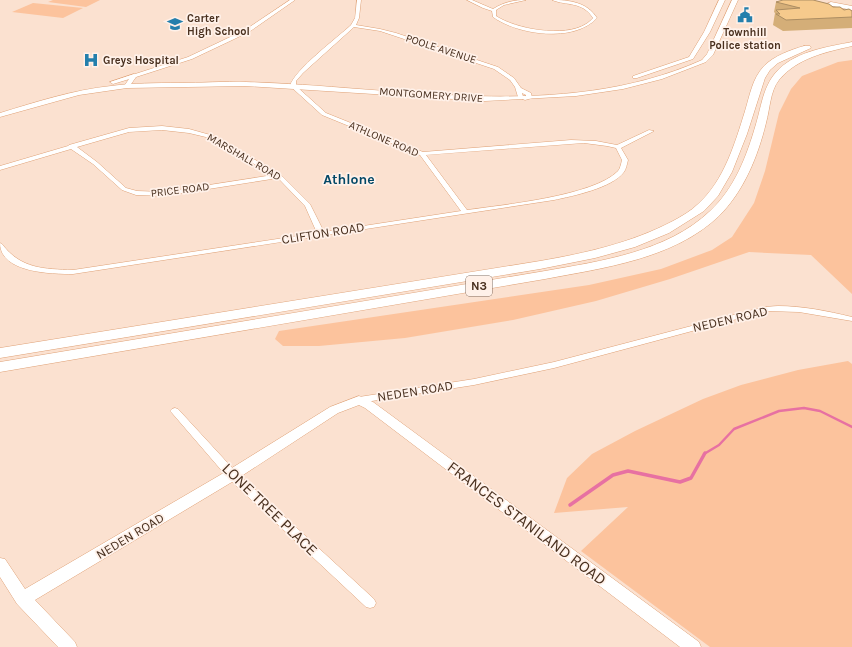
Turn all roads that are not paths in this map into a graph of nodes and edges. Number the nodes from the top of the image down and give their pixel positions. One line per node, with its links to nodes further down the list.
1 (293, 0): 20 (street)
2 (359, 0): 14 (street)
3 (469, 0): 10 (street)
4 (524, 0): 10 (street)
5 (554, 0): 10 (street)
6 (722, 0): 11 (street, MONTGOMERY DRIVE)
7 (735, 0): 12 (street, MONTGOMERY DRIVE)
8 (825, 5): 9 (highway); 13 (street)
9 (852, 8)
10 (494, 10)
11 (716, 11): 12 (street); 17 (street, MONTGOMERY DRIVE)
12 (729, 13): 18 (street, MONTGOMERY DRIVE)
13 (852, 15)
14 (353, 26): 21 (street); 23 (street, POOLE AVENUE)
15 (852, 38): 35 (highway, N3)
16 (852, 44): 36 (highway, N3)
17 (652, 73): 18 (street); 19 (street); 23 (street, MONTGOMERY DRIVE)
18 (668, 76): 19 (street, MONTGOMERY DRIVE)
19 (660, 78): 23 (street, MONTGOMERY DRIVE)
20 (130, 81): 21 (street, MONTGOMERY DRIVE); 22 (street, MONTGOMERY DRIVE); 22 (street, MONTGOMERY DRIVE)
21 (293, 84): 23 (street, MONTGOMERY DRIVE); 28 (street, ATHLONE ROAD)
22 (84, 92): 24 (street, MONTGOMERY DRIVE)
23 (524, 94)
24 (0, 116)
25 (651, 131): 27 (street)
26 (71, 146): 29 (street, MARSHALL ROAD); 30 (street, MARSHALL ROAD); 30 (street, PRICE ROAD)
27 (618, 148): 28 (street); 31 (street, CLIFTON ROAD)
28 (422, 154): 31 (street, ATHLONE ROAD)
29 (0, 168)
30 (279, 176): 32 (street, MARSHALL ROAD)
31 (465, 212): 32 (street, CLIFTON ROAD)
32 (321, 233): 33 (street, CLIFTON ROAD)
33 (0, 245)
34 (852, 319): 37 (street, NEDEN ROAD)
35 (0, 353)
36 (0, 367)
37 (359, 400): 39 (street, NEDEN ROAD); 44 (street, FRANCES STANILAND ROAD)
38 (175, 411): 39 (street, LONE TREE PLACE)
39 (232, 475): 41 (street, NEDEN ROAD); 42 (street, LONE TREE PLACE)
40 (0, 564): 41 (street)
41 (23, 600): 43 (street)
42 (370, 603)
43 (69, 647)
44 (693, 647)

